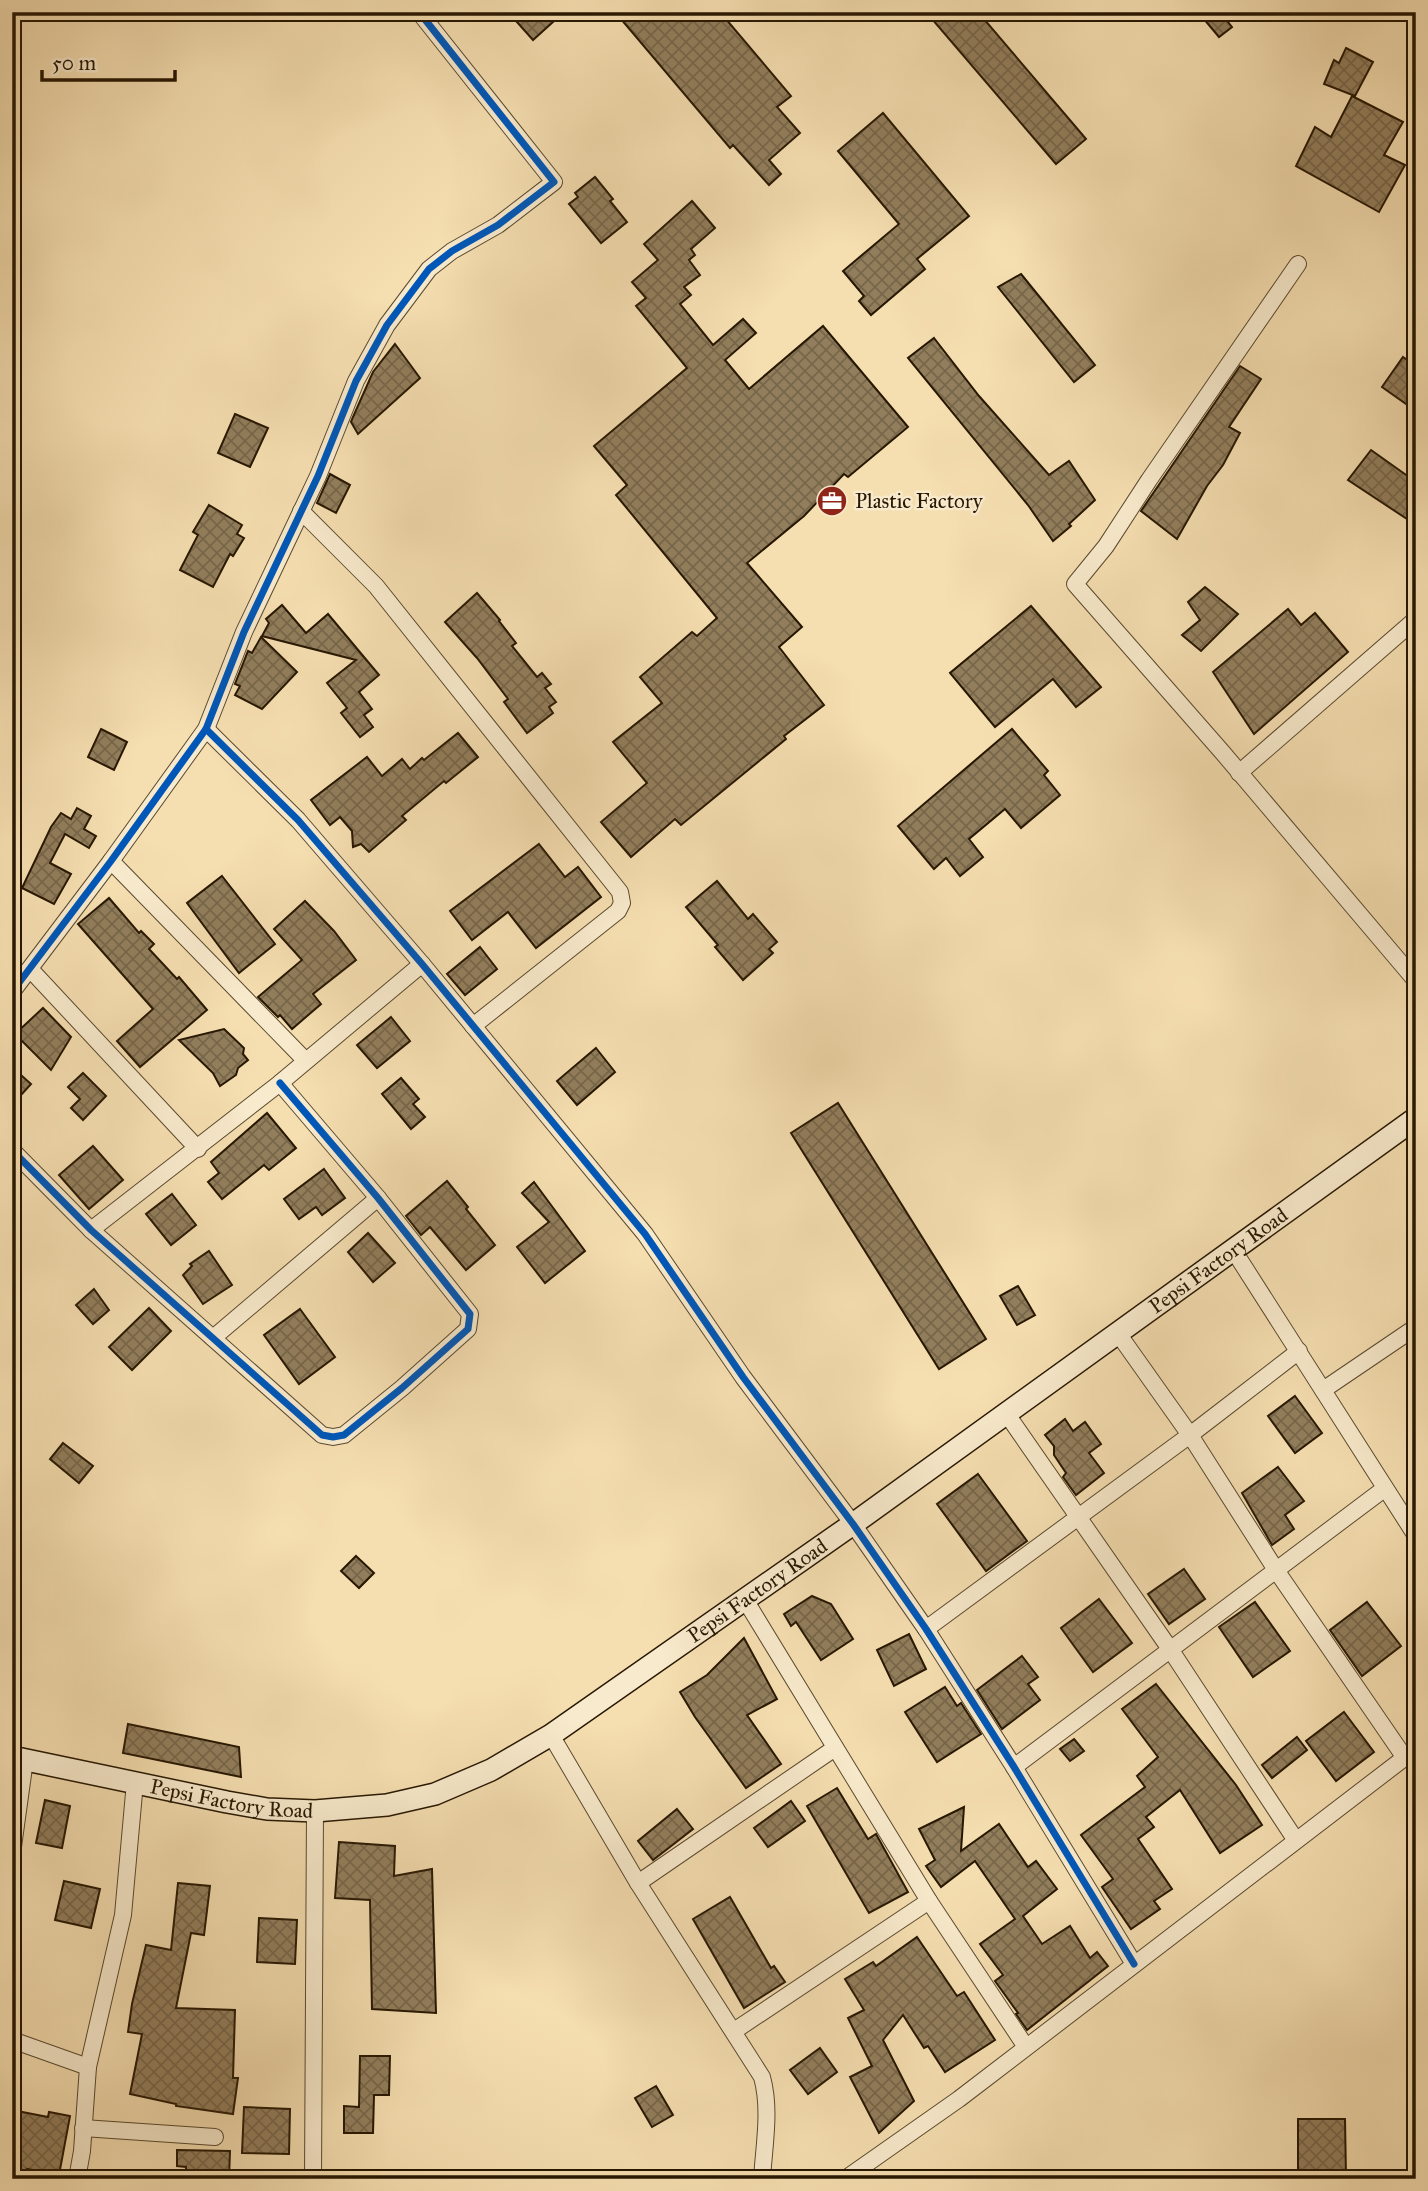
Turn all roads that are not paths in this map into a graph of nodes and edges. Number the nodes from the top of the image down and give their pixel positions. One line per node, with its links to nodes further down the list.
1 (419, 12): 3 (street)
2 (1298, 264): 6 (street)
3 (301, 512): 5 (street); 12 (street)
4 (1416, 619): 6 (street)
5 (206, 729): 7 (street); 8 (street)
6 (1239, 773): 10 (street)
7 (111, 861): 9 (street); 13 (street)
8 (422, 964): 12 (street); 13 (street)
9 (30, 969): 11 (street); 16 (street)
10 (1416, 981)
11 (12, 992)
12 (473, 1026): 30 (street)
13 (305, 1060): 14 (street)
14 (281, 1083): 16 (street); 18 (street)
15 (1416, 1118): 20 (main road, Pepsi Factory Road)
16 (198, 1149): 19 (street)
17 (12, 1150): 19 (street)
18 (377, 1198): 23 (street); 23 (street)
19 (91, 1230): 23 (street)
20 (1234, 1251): 22 (main road, Pepsi Factory Road); 24 (street)
21 (1416, 1327): 25 (street)
22 (1117, 1332): 26 (main road, Pepsi Factory Road); 27 (street)
23 (213, 1338)
24 (1298, 1351): 25 (street); 27 (street)
25 (1323, 1390): 28 (street)
26 (1006, 1413): 29 (street); 30 (main road, Pepsi Factory Road)
27 (1190, 1435): 29 (street); 32 (street)
28 (1384, 1489): 31 (street); 32 (street)
29 (1080, 1517): 34 (street); 35 (street)
30 (853, 1524): 33 (main road, Pepsi Factory Road); 34 (street)
31 (1414, 1530)
32 (1276, 1570): 35 (street); 38 (street)
33 (744, 1598): 36 (main road, Pepsi Factory Road); 37 (street)
34 (926, 1629): 40 (street)
35 (1170, 1649): 40 (street); 43 (street)
36 (551, 1735): 42 (main road, Pepsi Factory Road); 45 (street)
37 (835, 1748): 45 (street); 46 (street)
38 (1410, 1753): 43 (street)
39 (18, 1758): 41 (main road, Pepsi Factory Road); 44 (street)
40 (1014, 1766): 47 (street)
41 (135, 1782): 42 (main road, Pepsi Factory Road); 51 (street)
42 (315, 1811): 55 (street)
43 (1295, 1839): 47 (street)
44 (12, 1854)
45 (638, 1883): 48 (street)
46 (929, 1901): 48 (street); 50 (street)
47 (1134, 1964): 50 (street)
48 (734, 2031): 56 (street)
49 (12, 2040): 51 (street)
50 (1026, 2047): 57 (street)
51 (88, 2067): 52 (street)
52 (83, 2128): 53 (street); 54 (street)
53 (215, 2137)
54 (77, 2179)
55 (313, 2179)
56 (762, 2179)
57 (845, 2179)

